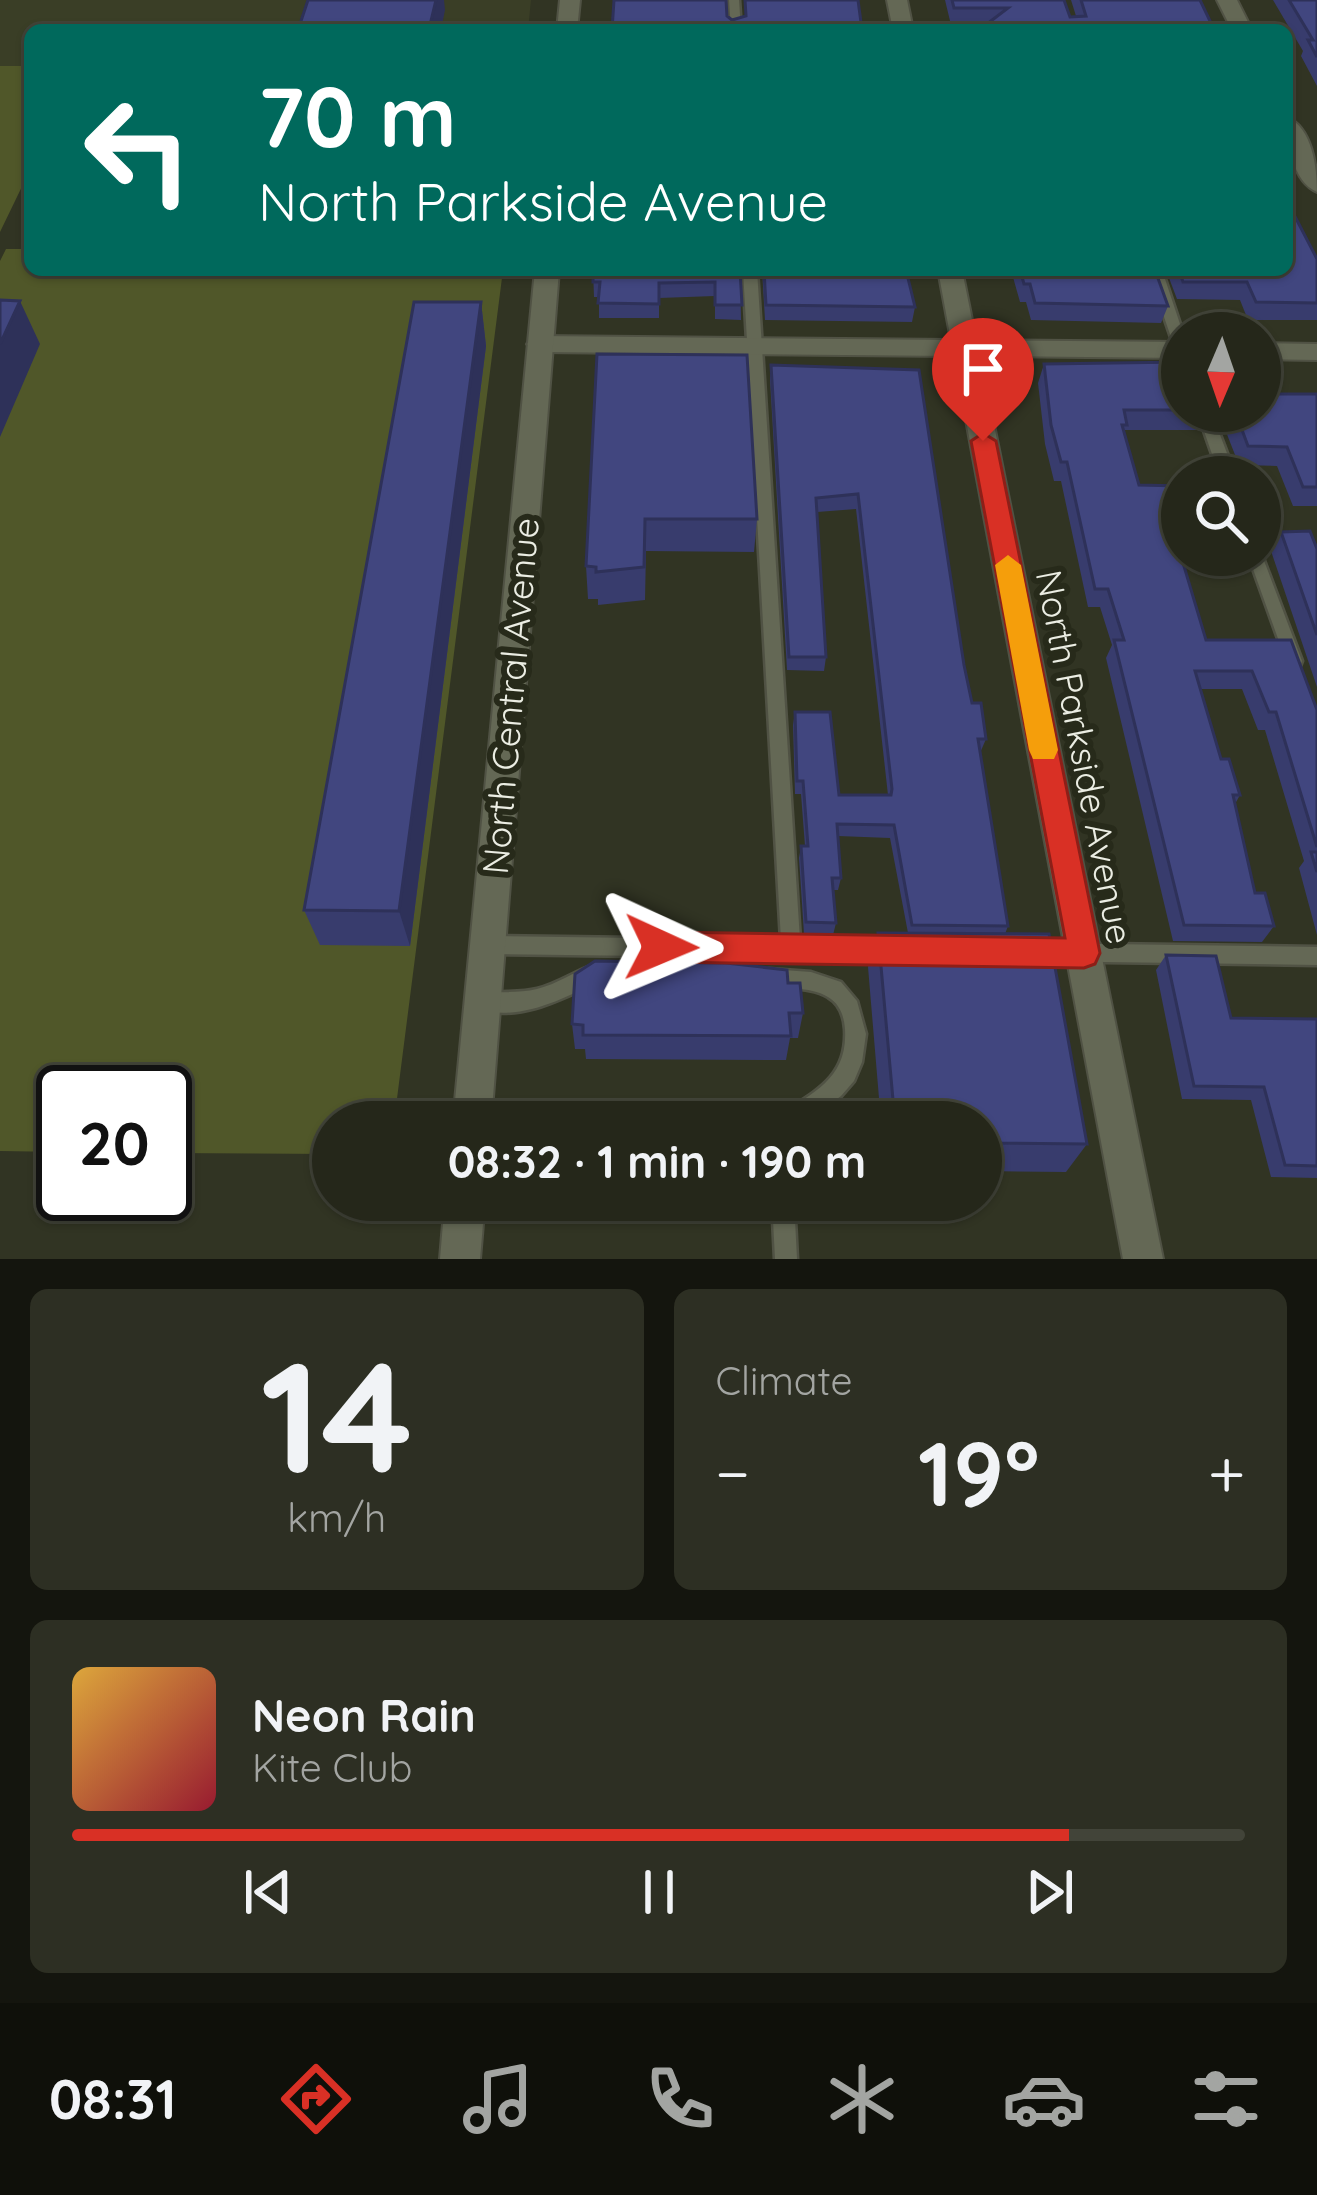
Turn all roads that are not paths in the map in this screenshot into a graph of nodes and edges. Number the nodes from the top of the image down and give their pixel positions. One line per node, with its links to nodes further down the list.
1 (1293, 135): 2 (street)
2 (1317, 184)
3 (546, 276): 8 (street, North Central Avenue)
4 (750, 276): 9 (lane)
5 (951, 276): 10 (street, North Parkside Avenue)
6 (1157, 276): 7 (lane)
7 (1169, 312)
8 (540, 344): 9 (street); 16 (street, North Central Avenue)
9 (754, 346): 10 (street); 17 (lane)
10 (965, 348): 11 (street); 20 (street, North Parkside Avenue)
11 (1161, 350)
12 (1281, 351): 13 (street)
13 (1317, 352)
14 (1264, 576): 15 (lane)
15 (1302, 683)
16 (489, 945): 17 (lane); 24 (street, North Central Avenue)
17 (791, 949): 18 (lane)
18 (903, 951)
19 (1016, 952): 20 (lane)
20 (1084, 953): 21 (lane); 31 (street, North Parkside Avenue)
21 (1317, 956)
22 (615, 974): 24 (lane)
23 (742, 976): 26 (lane)
24 (484, 1002): 25 (street, North Central Avenue)
25 (475, 1101)
26 (815, 1101)
27 (463, 1221): 29 (street)
28 (784, 1221): 30 (lane)
29 (460, 1259)
30 (786, 1259)
31 (1143, 1259)

